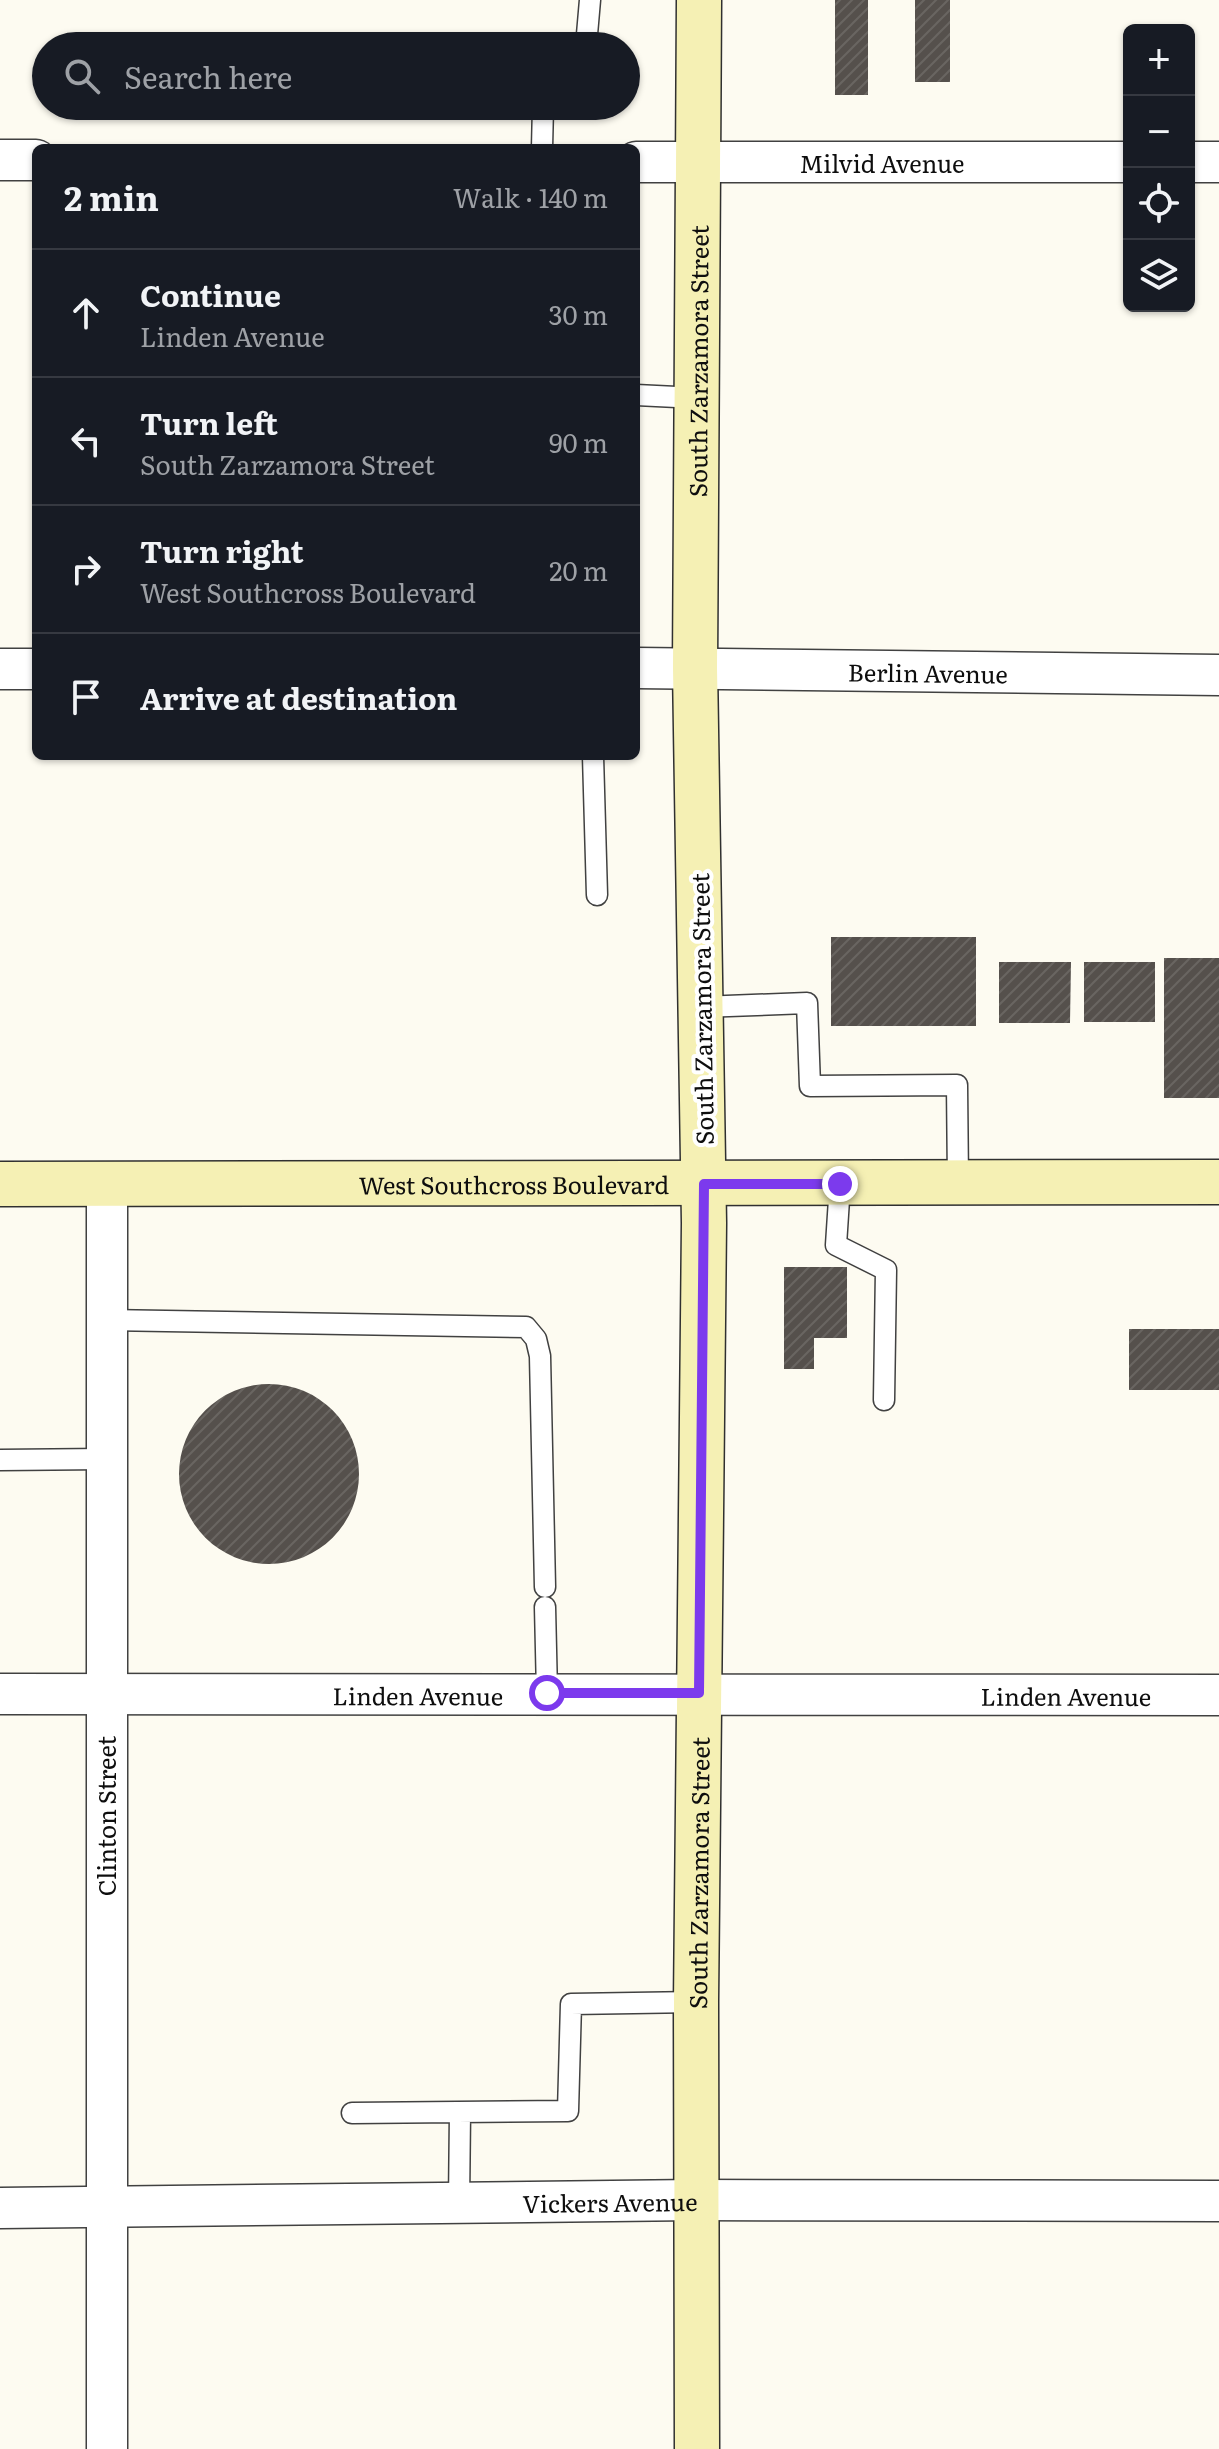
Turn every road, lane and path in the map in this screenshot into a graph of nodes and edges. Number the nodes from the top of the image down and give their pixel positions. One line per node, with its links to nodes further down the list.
1 (590, 0): 3 (lane)
2 (699, 0): 9 (main road, South Zarzamora Street)
3 (587, 32)
4 (543, 120): 5 (lane)
5 (542, 144)
6 (0, 160): 7 (street)
7 (32, 160)
8 (640, 162): 9 (street, Milvid Avenue)
9 (698, 162): 10 (street, Milvid Avenue); 14 (main road, South Zarzamora Street)
10 (1123, 162)
11 (1195, 162): 12 (street)
12 (1219, 162)
13 (640, 395): 14 (lane)
14 (697, 398): 16 (main road, South Zarzamora Street)
15 (640, 668): 16 (street, Berlin Avenue)
16 (695, 668): 19 (street, Berlin Avenue); 22 (main road, South Zarzamora Street)
17 (0, 669): 18 (street)
18 (32, 669)
19 (1219, 675)
20 (593, 760): 21 (lane)
21 (597, 895)
22 (701, 1007): 24 (lane); 27 (main road, South Zarzamora Street)
23 (1219, 1182): 24 (main road, West Southcross Boulevard)
24 (958, 1183): 28 (main road, West Southcross Boulevard)
25 (0, 1184): 26 (main road, West Southcross Boulevard)
26 (107, 1184): 27 (main road, West Southcross Boulevard); 29 (street, Clinton Street)
27 (704, 1184): 28 (main road, West Southcross Boulevard); 34 (main road, South Zarzamora Street)
28 (840, 1184): 30 (lane)
29 (106, 1320): 31 (street, Clinton Street); 33 (lane)
30 (884, 1400)
31 (105, 1459): 32 (lane); 36 (street, Clinton Street)
32 (0, 1460)
33 (547, 1693): 34 (street, Linden Avenue); 36 (street, Linden Avenue)
34 (699, 1693): 37 (street, Linden Avenue); 38 (main road, South Zarzamora Street)
35 (0, 1694): 36 (street, Linden Avenue)
36 (105, 1694): 45 (street, Clinton Street)
37 (1219, 1695)
38 (696, 2002): 39 (lane); 41 (main road, South Zarzamora Street)
39 (460, 2112): 40 (lane); 43 (lane)
40 (352, 2113)
41 (695, 2200): 42 (street, Vickers Avenue); 43 (street, Vickers Avenue); 47 (main road, South Zarzamora Street)
42 (1219, 2201)
43 (459, 2204): 45 (street, Vickers Avenue)
44 (0, 2208): 45 (street, Vickers Avenue)
45 (105, 2208): 46 (street, Clinton Street)
46 (107, 2449)
47 (697, 2449)

